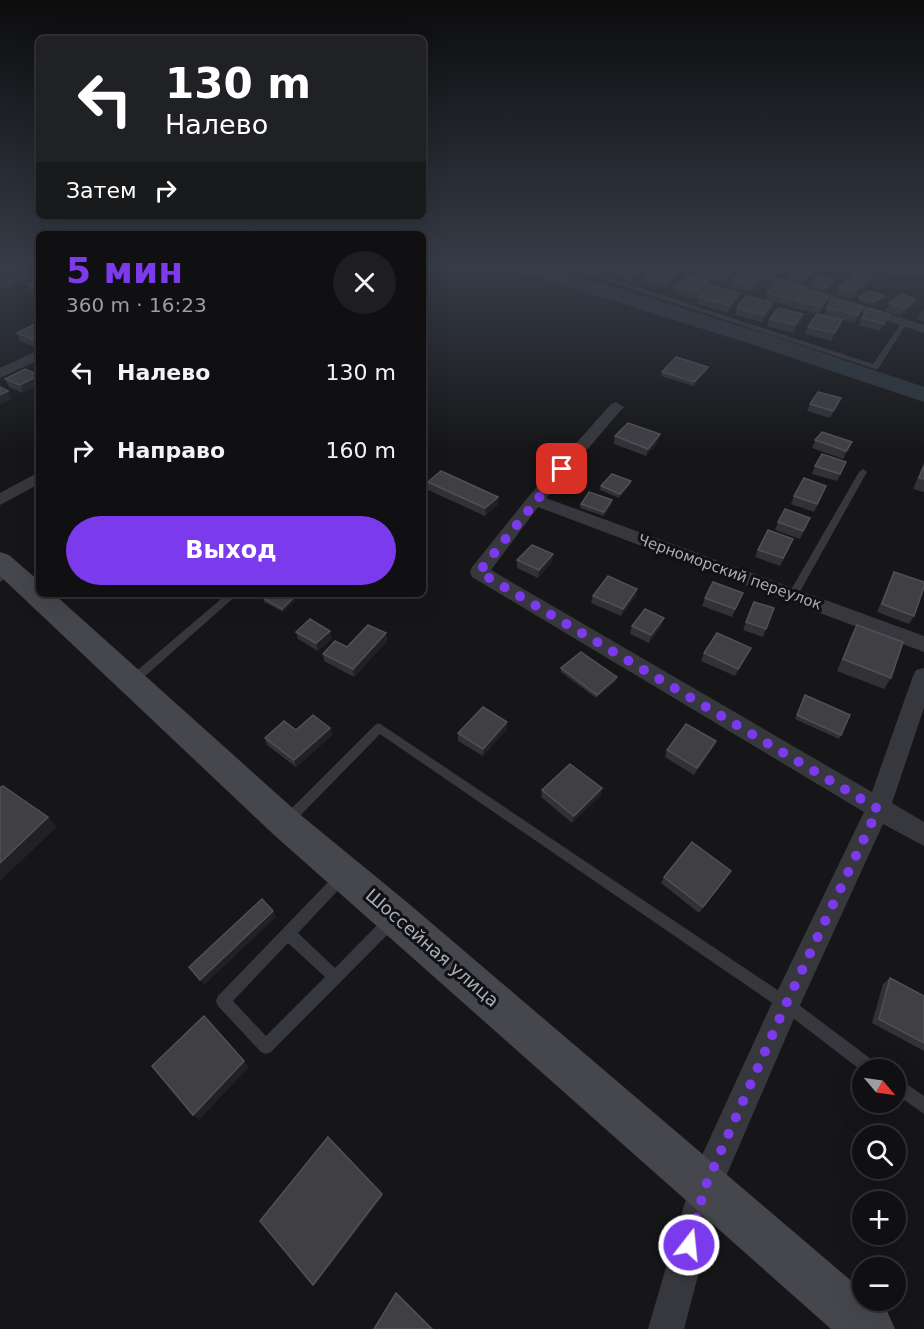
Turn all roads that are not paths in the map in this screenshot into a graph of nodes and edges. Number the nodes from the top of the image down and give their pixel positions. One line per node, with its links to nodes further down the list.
1 (750, 326): 2 (lane)
2 (901, 326)
3 (36, 356): 4 (street)
4 (0, 374)
5 (616, 407): 9 (street)
6 (863, 472): 11 (lane)
7 (36, 479): 8 (street)
8 (0, 500)
9 (535, 500): 11 (street, Черноморский переулок); 16 (street)
10 (0, 574): 15 (main road, Шоссейная улица); 19 (main road, Шоссейная улица)
11 (793, 595): 13 (street, Черноморский переулок)
12 (230, 597): 15 (lane)
13 (924, 644)
14 (924, 676): 16 (street)
15 (131, 682): 17 (main road, Шоссейная улица)
16 (878, 809): 18 (street); 23 (street)
17 (285, 824): 23 (lane); 27 (main road, Шоссейная улица)
18 (924, 836)
19 (338, 881): 20 (main road, Шоссейная улица); 21 (lane)
20 (387, 925): 22 (lane); 27 (main road, Шоссейная улица)
21 (288, 933): 22 (lane); 22 (lane)
22 (335, 977)
23 (786, 1004): 24 (lane); 27 (street)
24 (859, 1059)
25 (906, 1092): 26 (lane)
26 (924, 1106)
27 (703, 1196): 28 (street); 29 (main road, Шоссейная улица); 30 (main road, Шоссейная улица)
28 (666, 1329)
29 (842, 1329)
30 (869, 1329)

